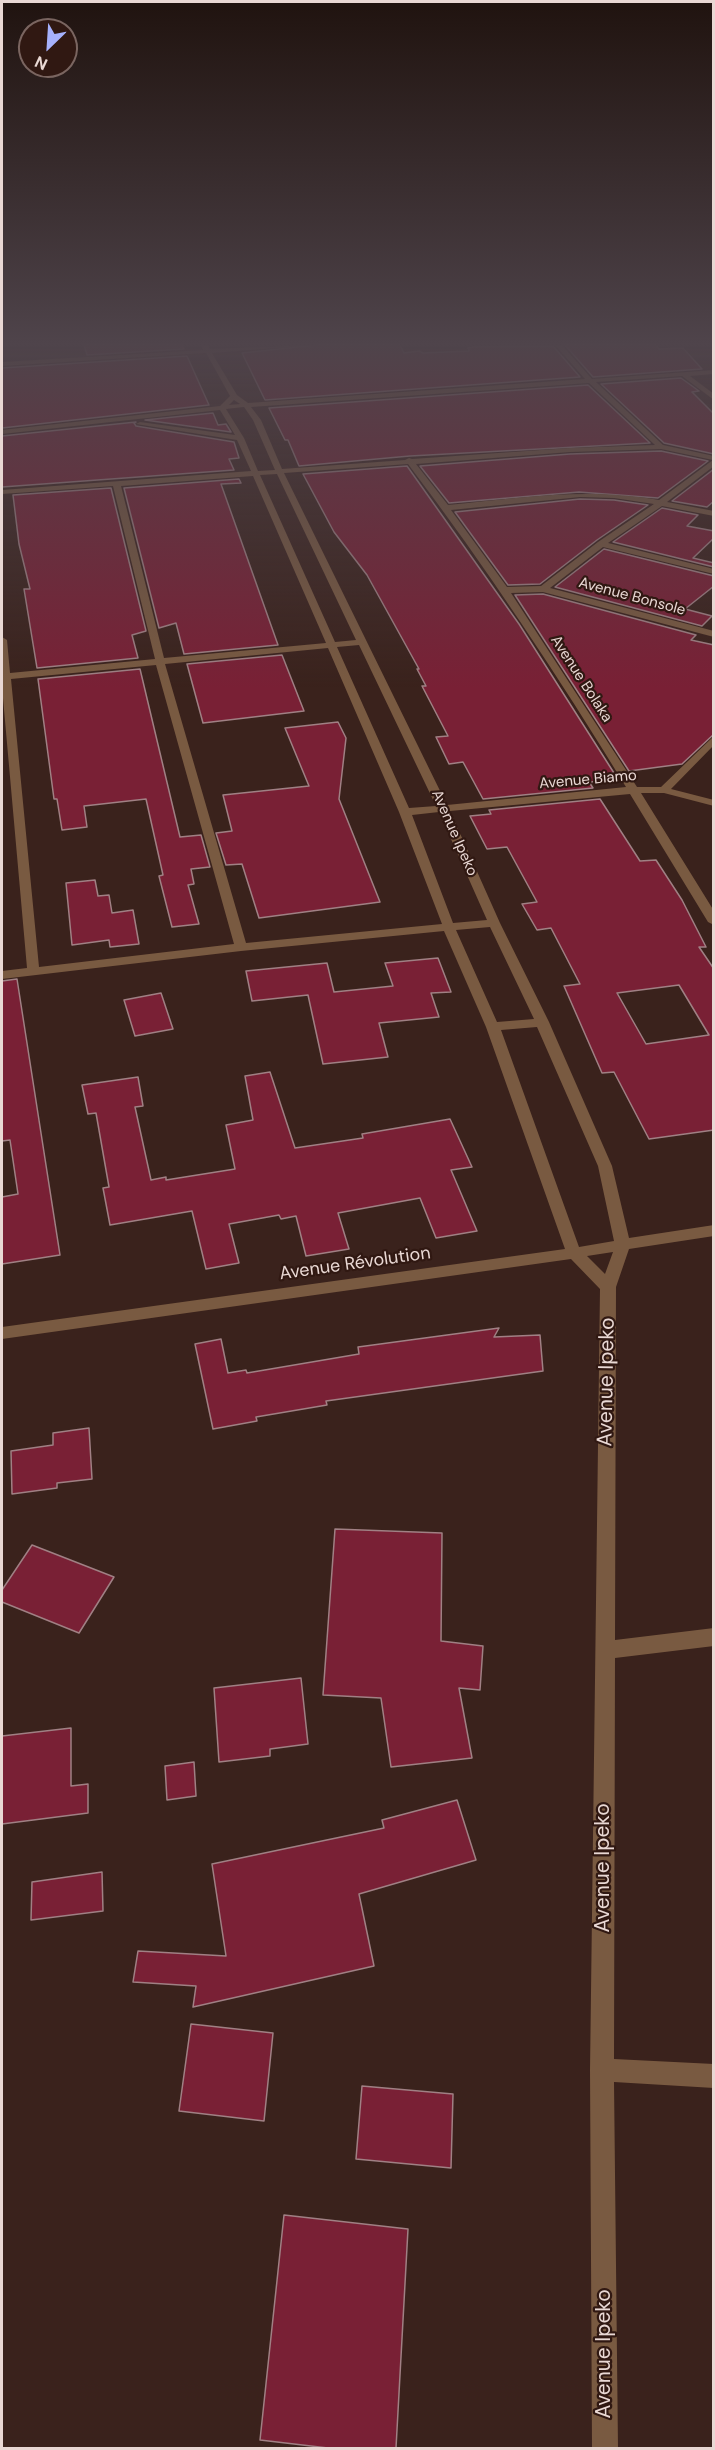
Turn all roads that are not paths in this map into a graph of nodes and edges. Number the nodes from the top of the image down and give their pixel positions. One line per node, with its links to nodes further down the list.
1 (249, 459): 7 (street)
2 (274, 459): 6 (street, Avenue Ipeko)
3 (422, 459): 4 (street)
4 (409, 460): 6 (street); 11 (street, Avenue Bolaka)
5 (714, 460): 10 (street)
6 (279, 471): 7 (street); 19 (street, Avenue Ipeko)
7 (254, 473): 8 (street); 20 (street)
8 (116, 482): 9 (street); 21 (street)
9 (2, 492)
10 (662, 502): 11 (street); 12 (street); 13 (street)
11 (447, 508): 16 (street, Avenue Bolaka)
12 (714, 514)
13 (601, 544): 14 (street); 15 (street)
14 (714, 572)
15 (543, 589): 16 (street, Avenue Bonsole); 17 (street, Avenue Bonsole)
16 (506, 590): 24 (street, Avenue Bolaka)
17 (714, 634)
18 (2, 640): 22 (street)
19 (363, 642): 20 (street); 27 (street, Avenue Ipeko)
20 (331, 646): 21 (street); 28 (street)
21 (159, 662): 22 (street); 32 (street)
22 (3, 677): 33 (street)
23 (714, 739): 25 (street)
24 (633, 789): 25 (street, Avenue Biamo); 27 (street, Avenue Biamo); 29 (street, Avenue Bolaka)
25 (664, 790): 26 (street, Avenue Biamo)
26 (714, 803)
27 (443, 808): 28 (street, Avenue Biamo); 30 (street, Avenue Ipeko)
28 (405, 812): 31 (street)
29 (714, 922)
30 (494, 923): 31 (street); 35 (street, Avenue Ipeko)
31 (449, 928): 32 (street); 36 (street)
32 (240, 947): 33 (street)
33 (33, 970): 34 (street)
34 (2, 975)
35 (542, 1022): 36 (street); 38 (street, Avenue Ipeko)
36 (493, 1027): 39 (street)
37 (714, 1230): 38 (street, Avenue Révolution)
38 (623, 1245): 39 (street, Avenue Révolution); 40 (street, Avenue Ipeko)
39 (574, 1253): 40 (street); 41 (street, Avenue Révolution)
40 (608, 1287): 43 (street, Avenue Ipeko)
41 (2, 1335)
42 (714, 1637): 43 (street)
43 (605, 1650): 44 (street, Avenue Ipeko)
44 (602, 2070): 45 (street); 46 (street, Avenue Ipeko)
45 (714, 2076)
46 (605, 2448)

